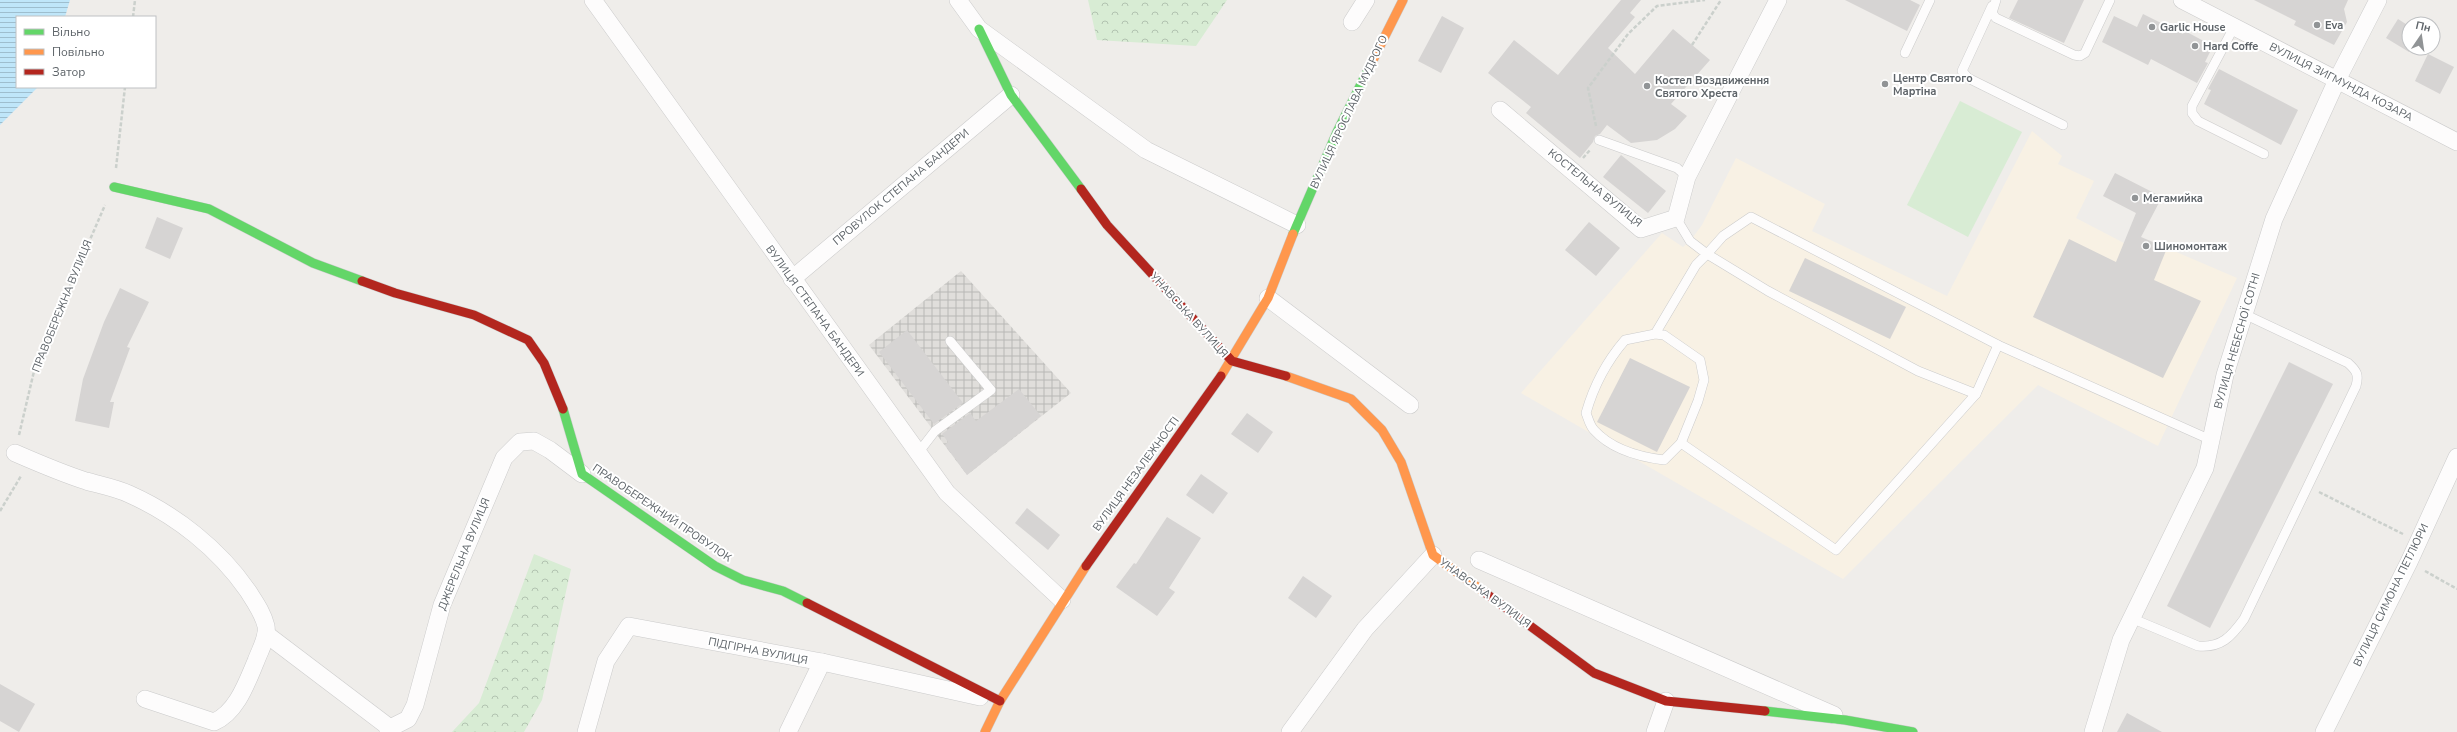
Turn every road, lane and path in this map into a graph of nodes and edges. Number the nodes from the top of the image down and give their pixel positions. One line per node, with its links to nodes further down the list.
1 (135, 0): 14 (path)
2 (593, 0): 34 (street, ВУЛИЦЯ СТЕПАНА БАНДЕРИ)
3 (958, 0): 17 (street, УНАВСЬКА ВУЛИЦЯ)
4 (1366, 0): 15 (street)
5 (1403, 0): 32 (street, ВУЛИЦЯ ЯРОСЛАВА МУДРОГО)
6 (1705, 0): 25 (path)
7 (1721, 0): 18 (path)
8 (1778, 0): 29 (street)
9 (1930, 0): 19 (lane)
10 (2110, 0): 13 (lane)
11 (2182, 0): 16 (street, ВУЛИЦЯ ЗИГМУНДА КОЗАРА)
12 (2378, 0): 20 (street, ВУЛИЦЯ НЕБЕСНОЇ СОТНІ)
13 (1994, 3): 24 (lane)
14 (133, 16)
15 (1352, 22)
16 (2234, 27): 20 (street, ВУЛИЦЯ ЗИГМУНДА КОЗАРА); 27 (lane)
17 (979, 29): 22 (street, УНАВСЬКА ВУЛИЦЯ); 32 (street, УНАВСЬКА ВУЛИЦЯ)
18 (1692, 45)
19 (1905, 53)
20 (2337, 80): 26 (street, ВУЛИЦЯ ЗИГМУНДА КОЗАРА); 36 (street, ВУЛИЦЯ НЕБЕСНОЇ СОТНІ)
21 (125, 88): 30 (path)
22 (1010, 95): 34 (street, ПРОВУЛОК СТЕПАНА БАНДЕРИ); 40 (street, УНАВСЬКА ВУЛИЦЯ)
23 (1500, 110): 28 (street, КОСТЕЛЬНА ВУЛИЦЯ)
24 (2064, 125)
25 (1599, 140): 28 (path); 29 (lane)
26 (2457, 142)
27 (2264, 154)
28 (1572, 170): 31 (street, КОСТЕЛЬНА ВУЛИЦЯ)
29 (1687, 177): 31 (street)
30 (114, 187): 45 (path, ПРАВОБЕРЕЖНА ВУЛИЦЯ); 49 (street, ПРАВОБЕРЕЖНИЙ ПРОВУЛОК)
31 (1676, 218): 33 (lane)
32 (1297, 225): 35 (street, ВУЛИЦЯ НЕЗАЛЕЖНОСТІ)
33 (1707, 254): 37 (lane); 39 (lane); 41 (lane)
34 (792, 279): 46 (street, ВУЛИЦЯ СТЕПАНА БАНДЕРИ)
35 (1268, 298): 40 (street, ВУЛИЦЯ НЕЗАЛЕЖНОСТІ); 42 (street)
36 (2244, 314): 43 (street, ВУЛИЦЯ НЕБЕСНОЇ СОТНІ); 50 (lane)
37 (1655, 334): 44 (lane); 44 (lane)
38 (950, 341): 46 (lane)
39 (1998, 345): 41 (lane); 43 (lane)
40 (1232, 362): 53 (street, УНАВСЬКА ВУЛИЦЯ); 57 (street, ВУЛИЦЯ НЕЗАЛЕЖНОСТІ)
41 (1976, 394): 44 (lane)
42 (1410, 405)
43 (2211, 440): 58 (street, ВУЛИЦЯ НЕБЕСНОЇ СОТНІ)
44 (1681, 443)
45 (15, 452): 48 (street)
46 (918, 453): 57 (street, ВУЛИЦЯ СТЕПАНА БАНДЕРИ)
47 (2457, 457): 52 (street, ВУЛИЦЯ СИМОНА ПЕТЛЮРИ)
48 (31, 460): 51 (path); 59 (street)
49 (582, 474): 62 (street, ПРАВОБЕРЕЖНИЙ ПРОВУЛОК); 65 (street, ДЖЕРЕЛЬНА ВУЛИЦЯ)
50 (2308, 487): 52 (path); 58 (lane)
51 (0, 512)
52 (2418, 541): 55 (street, ВУЛИЦЯ СИМОНА ПЕТЛЮРИ)
53 (1433, 555): 63 (street, УНАВСЬКА ВУЛИЦЯ); 69 (street)
54 (1479, 560): 64 (street, УНАВСЬКА ВУЛИЦЯ)
55 (2409, 562): 56 (path); 73 (street, ВУЛИЦЯ СИМОНА ПЕТЛЮРИ)
56 (2457, 589)
57 (1062, 600): 62 (street, ВУЛИЦЯ НЕЗАЛЕЖНОСТІ)
58 (2131, 618): 72 (street, ВУЛИЦЯ НЕБЕСНОЇ СОТНІ)
59 (266, 634): 61 (street); 65 (street)
60 (822, 662): 62 (street, ПІДГІРНА ВУЛИЦЯ); 66 (street, ПІДГІРНА ВУЛИЦЯ); 67 (street)
61 (145, 698)
62 (1000, 701): 68 (street, ВУЛИЦЯ НЕЗАЛЕЖНОСТІ)
63 (1666, 701): 64 (street, УНАВСЬКА ВУЛИЦЯ); 70 (street)
64 (1845, 720): 71 (street, УНАВСЬКА ВУЛИЦЯ)
65 (389, 730)
66 (586, 732)
67 (788, 732)
68 (985, 732)
69 (1290, 732)
70 (1656, 732)
71 (1913, 732)
72 (2093, 732)
73 (2324, 732)

